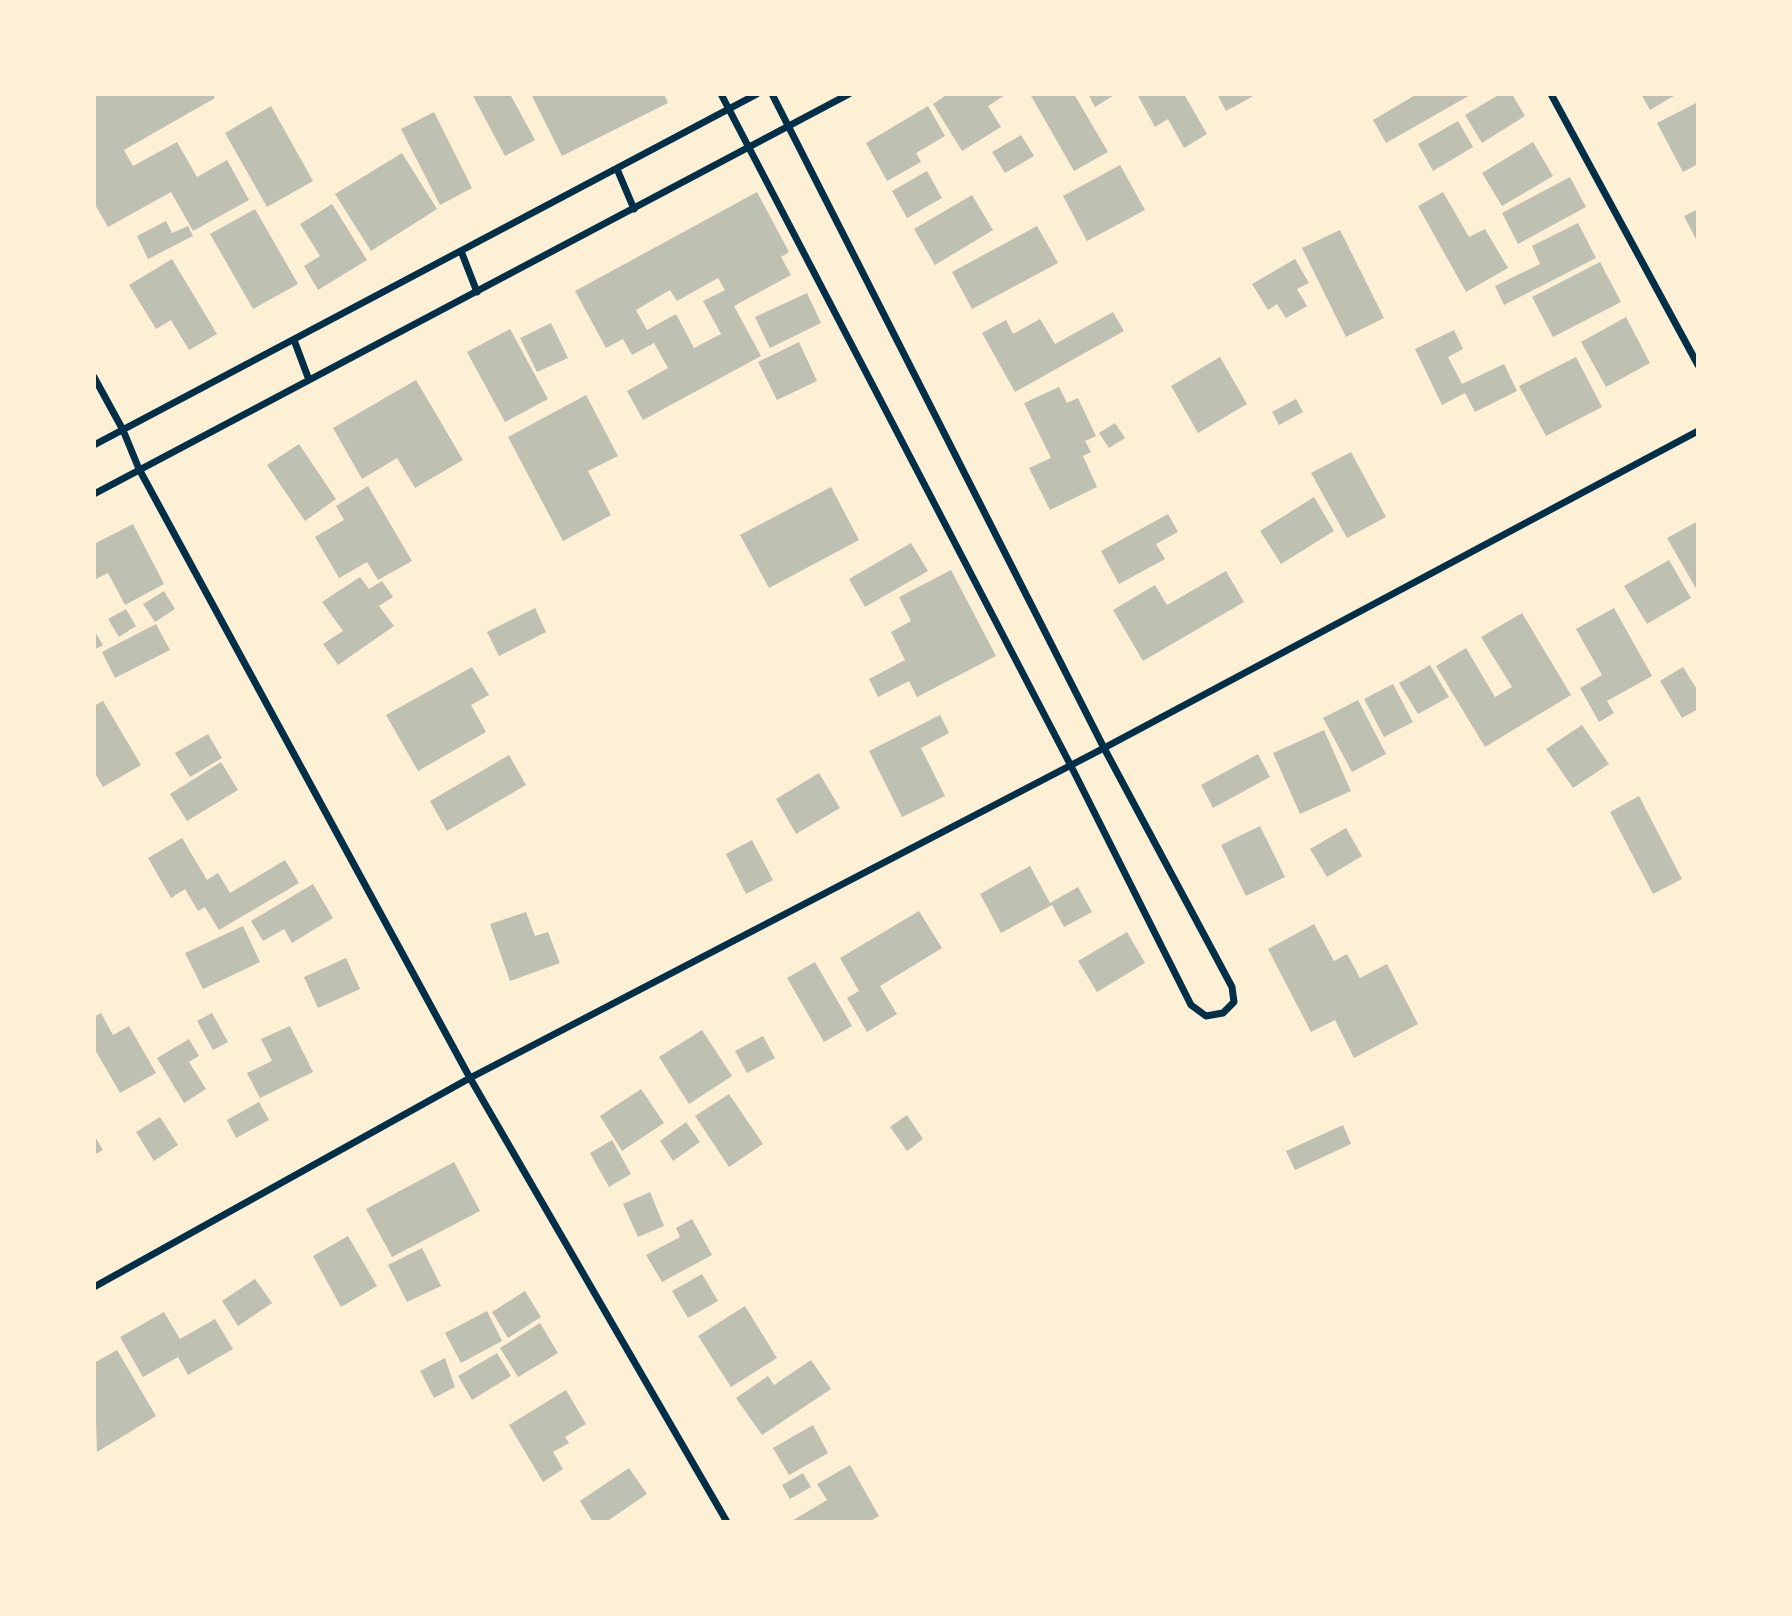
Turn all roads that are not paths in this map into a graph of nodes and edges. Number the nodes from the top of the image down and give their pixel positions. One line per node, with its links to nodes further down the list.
1 (721, 94): 6 (street)
2 (757, 94): 6 (street)
3 (772, 94): 7 (street)
4 (849, 94): 7 (street)
5 (1551, 94): 14 (street)
6 (729, 109): 8 (street); 9 (street)
7 (788, 126): 8 (street); 22 (street)
8 (751, 147): 10 (street); 23 (street)
9 (617, 169): 10 (street); 11 (street)
10 (634, 209): 12 (street)
11 (461, 251): 12 (street); 13 (street)
12 (477, 292): 16 (street)
13 (294, 340): 16 (street); 17 (street)
14 (1698, 365)
15 (94, 377): 17 (street)
16 (309, 380): 20 (street)
17 (124, 430): 19 (street); 20 (street)
18 (1698, 431): 22 (street)
19 (94, 445)
20 (139, 469): 21 (street); 24 (street)
21 (94, 494)
22 (1104, 748): 23 (street); 23 (street)
23 (1070, 764): 24 (street)
24 (470, 1078): 25 (street); 26 (street)
25 (94, 1287)
26 (727, 1521)

